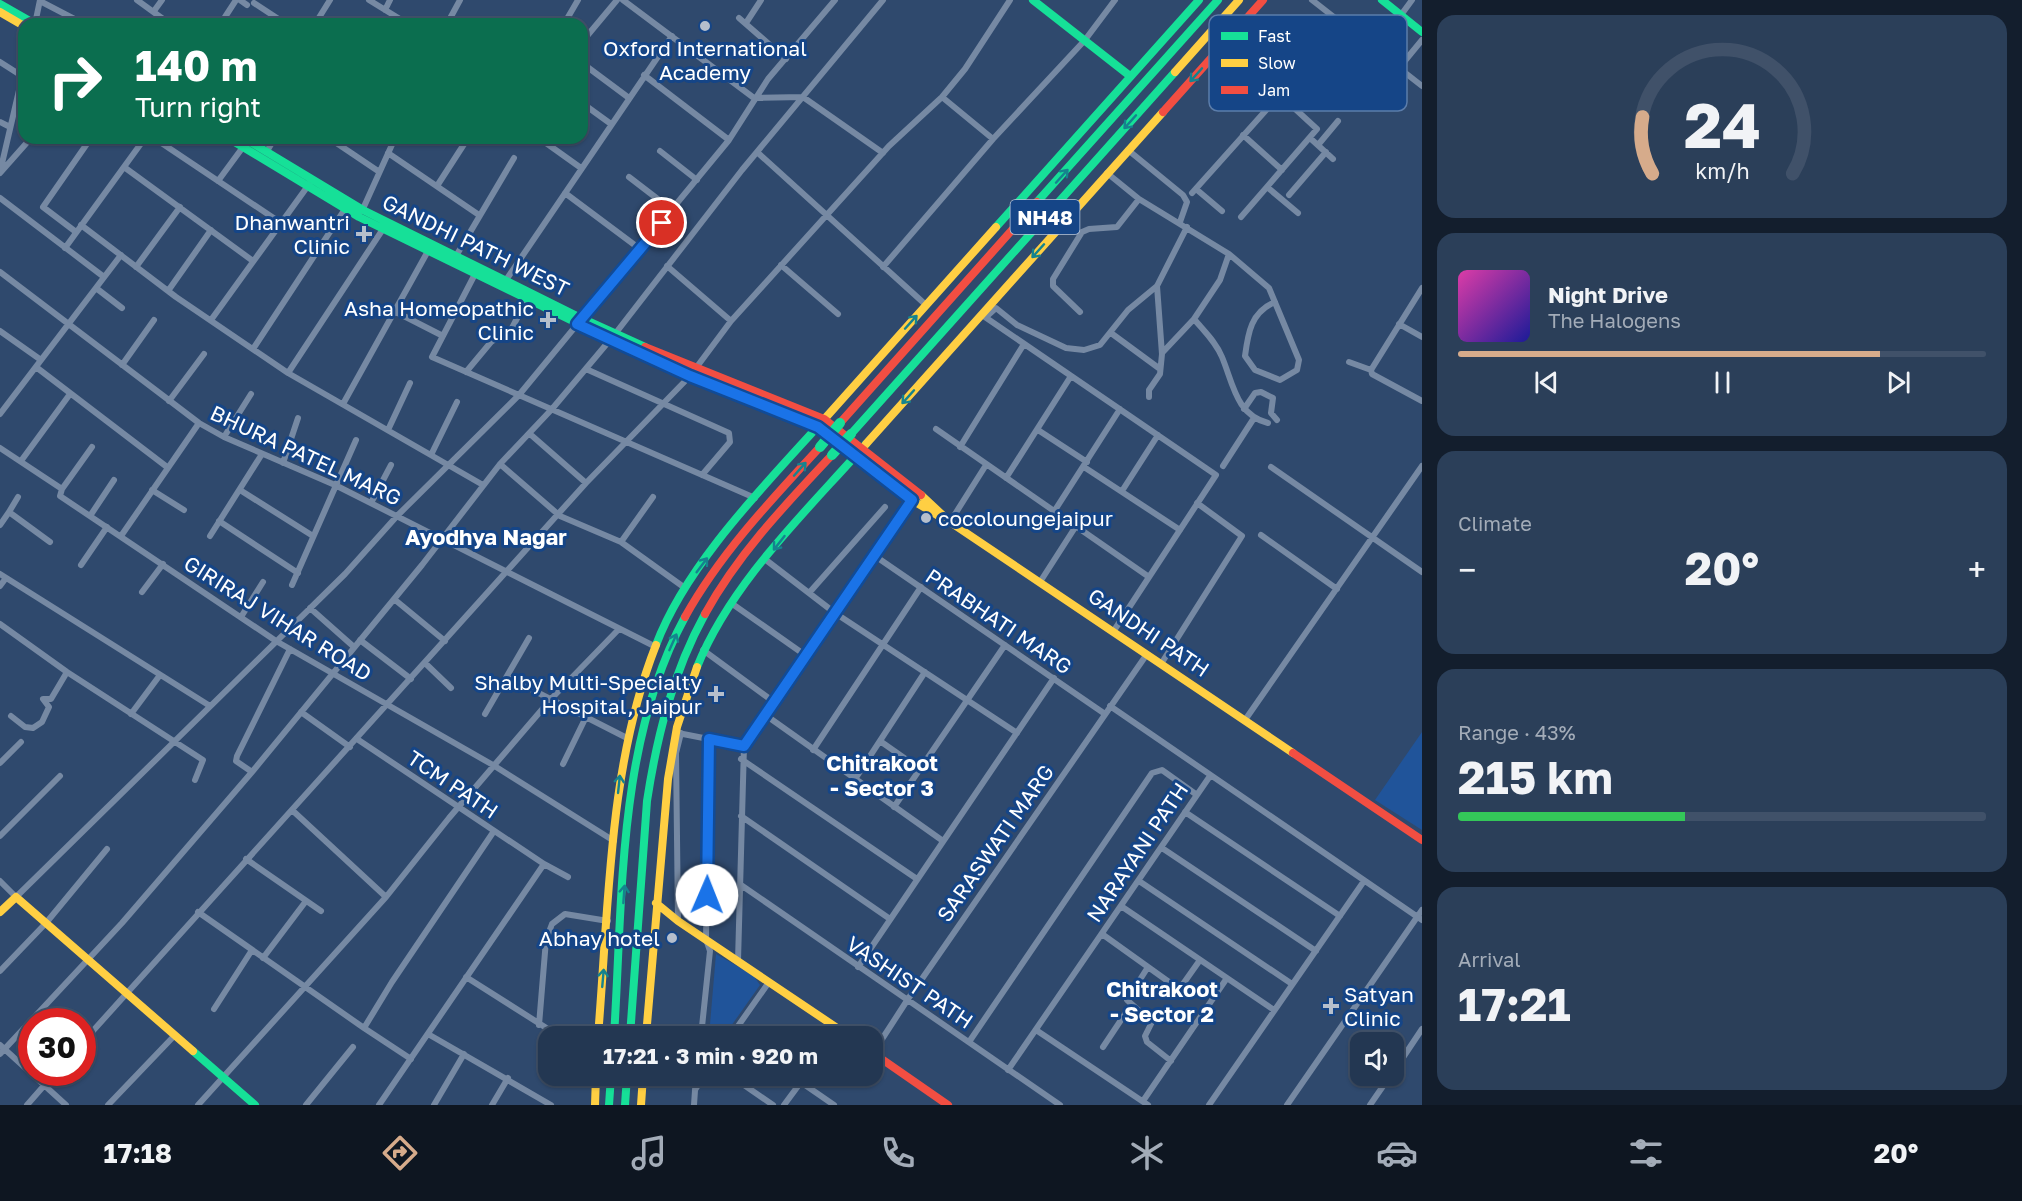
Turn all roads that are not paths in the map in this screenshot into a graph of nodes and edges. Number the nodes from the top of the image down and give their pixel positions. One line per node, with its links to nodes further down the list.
1 (40, 0): 35 (street); 36 (street)
2 (137, 0): 27 (street)
3 (162, 0): 27 (street)
4 (238, 0): 33 (street); 38 (street)
5 (330, 0): 39 (street)
6 (369, 0): 26 (street)
7 (390, 0): 26 (street)
8 (460, 0): 41 (street)
9 (578, 0): 42 (street)
10 (617, 0): 49 (street)
11 (623, 0): 50 (street)
12 (761, 0): 46 (street)
13 (836, 0): 54 (street)
14 (883, 0): 64 (street)
15 (1011, 0): 65 (street)
16 (1033, 0): 51 (main road)
17 (1115, 0): 51 (street)
18 (1199, 0): 61 (main road)
19 (1218, 0): 413 (main road, NH48, one-way to 19, bridge)
20 (1239, 0): 29 (main road, NH48, one-way to 29, bridge)
21 (1263, 0): 30 (main road, one-way to 30)
22 (1312, 0): 31 (street)
23 (1383, 0): 32 (main road)
24 (1412, 0): 32 (street)
25 (0, 4): 34 (main road)
26 (385, 10): 40 (street)
27 (154, 11): 37 (street)
28 (0, 12): 45 (main road)
29 (1226, 15)
30 (1250, 15)
31 (1332, 15)
32 (1401, 15)
33 (225, 17)
34 (24, 18)
35 (36, 18)
36 (73, 18)
37 (163, 18)
38 (275, 18)
39 (319, 18)
40 (398, 18)
41 (450, 18)
42 (568, 18)
43 (739, 18): 46 (street)
44 (1407, 20): 47 (main road)
45 (18, 22)
46 (746, 23): 54 (street)
47 (1422, 32)
48 (1209, 33): 414 (main road, NH48, one-way to 414, bridge)
49 (588, 35)
50 (672, 36): 59 (street); 67 (street)
51 (1085, 40): 61 (main road); 77 (street)
52 (1422, 40): 53 (street)
53 (1407, 58)
54 (786, 59): 67 (street)
55 (1209, 60): 92 (main road, one-way to 92)
56 (0, 62): 58 (street)
57 (588, 67): 66 (street)
58 (18, 71)
59 (644, 75): 66 (street); 78 (street)
60 (1407, 75): 62 (street)
61 (1130, 76): 154 (main road)
62 (1422, 87)
63 (18, 92): 74 (street)
64 (803, 97): 67 (street); 95 (street); 98 (street)
65 (942, 97): 77 (street); 98 (street)
66 (629, 98): 73 (street)
67 (754, 98): 78 (street)
68 (588, 107): 73 (street)
69 (1265, 111): 75 (street)
70 (1297, 111): 76 (street)
71 (1338, 121): 91 (street)
72 (0, 122): 74 (street)
73 (611, 124): 102 (street)
74 (9, 127): 105 (street)
75 (1243, 135): 103 (street); 120 (street)
76 (1310, 138): 91 (street); 103 (street)
77 (993, 139): 143 (street)
78 (729, 140): 108 (street)
79 (26, 144): 105 (street)
80 (87, 144): 132 (street)
81 (140, 144): 101 (street)
82 (163, 144): 109 (street)
83 (242, 144): 109 (street)
84 (246, 144): 110 (main road)
85 (248, 144): 93 (main road, GANDHI PATH WEST)
86 (271, 144): 93 (street)
87 (338, 144): 104 (street)
88 (392, 144): 97 (street)
89 (464, 144): 111 (street)
90 (547, 144): 102 (street)
91 (1318, 145): 96 (street)
92 (1128, 150): 106 (main road); 126 (street)
93 (267, 151): 110 (main road, GANDHI PATH WEST)
94 (660, 151): 108 (street)
95 (757, 152): 124 (street); 141 (street)
96 (1326, 152): 100 (street); 114 (street)
97 (388, 153): 104 (street); 111 (street)
98 (884, 153): 124 (street)
99 (514, 158): 123 (street)
100 (1333, 159)
101 (124, 166): 117 (street); 128 (street)
102 (581, 168): 113 (street)
103 (1282, 170): 112 (street)
104 (378, 171): 122 (street)
105 (0, 172)
106 (1107, 173): 116 (street); 159 (main road, one-way to 159)
107 (629, 177): 119 (street)
108 (697, 180): 119 (street)
109 (218, 181): 127 (street)
110 (310, 183): 118 (main road); 122 (main road, GANDHI PATH WEST); 127 (street)
111 (437, 186): 123 (street)
112 (1267, 187): 121 (street); 125 (street)
113 (565, 193): 134 (street); 147 (street)
114 (1289, 195)
115 (0, 198): 133 (street)
116 (1139, 199): 126 (street); 157 (street)
117 (180, 207): 131 (street); 142 (street)
118 (345, 209): 122 (main road); 173 (street)
119 (672, 210): 134 (street)
120 (1222, 211)
121 (1298, 213)
122 (361, 214): 130 (main road); 138 (main road, GANDHI PATH WEST)
123 (479, 215): 138 (street)
124 (827, 216): 140 (street); 143 (street)
125 (1241, 217)
126 (1180, 222): 129 (street)
127 (281, 223): 139 (street)
128 (81, 225): 132 (street); 137 (street)
129 (1187, 227): 136 (street); 148 (street)
130 (383, 229): 135 (main road); 184 (street)
131 (211, 230): 139 (street); 151 (street)
132 (76, 232): 133 (street)
133 (65, 248): 146 (street)
134 (640, 249): 163 (street)
135 (428, 250): 145 (main road); 156 (street)
136 (1229, 254): 153 (street); 160 (street)
137 (121, 255): 142 (street); 146 (street)
138 (456, 256): 147 (main road, GANDHI PATH WEST)
139 (253, 261): 162 (street)
140 (781, 265): 158 (street); 164 (street)
141 (667, 266): 164 (street); 170 (street)
142 (136, 267): 151 (street)
143 (883, 267): 154 (street)
144 (0, 272): 165 (street, BHURA PATEL MARG)
145 (475, 274): 147 (main road); 169 (street)
146 (104, 278): 149 (street)
147 (504, 284): 152 (main road); 163 (main road, GANDHI PATH WEST)
148 (1157, 286): 168 (street); 175 (street)
149 (96, 288): 155 (street); 165 (street)
150 (1422, 288): 166 (street)
151 (168, 291): 162 (street)
152 (527, 300): 163 (main road); 183 (street)
153 (1275, 302): 153 (street)
154 (926, 305): 207 (main road, one-way to 154)
155 (122, 308)
156 (394, 311): 169 (street); 197 (street)
157 (1080, 312)
158 (838, 314)
159 (984, 316): 168 (street); 172 (street); 220 (main road, one-way to 220)
160 (1194, 319): 175 (street); 201 (street)
161 (154, 320): 178 (street)
162 (210, 320): 173 (street)
163 (579, 321): 170 (main road, GANDHI PATH WEST); 190 (street)
164 (731, 321): 185 (street)
165 (68, 324): 176 (street); 178 (street, BHURA PATEL MARG)
166 (1399, 324): 171 (street); 182 (street)
167 (0, 331): 176 (street)
168 (1111, 333): 181 (street)
169 (442, 336): 183 (street)
170 (613, 337): 180 (street); 185 (main road, GANDHI PATH WEST); 185 (main road)
171 (1422, 337)
172 (1024, 344): 186 (street); 218 (street)
173 (253, 349): 184 (street)
174 (204, 354): 193 (street)
175 (1162, 354): 181 (street)
176 (41, 360): 179 (street)
177 (1350, 362): 182 (street)
178 (122, 365): 193 (street, BHURA PATEL MARG)
179 (36, 367): 188 (street); 196 (street)
180 (586, 369): 198 (street); 199 (street)
181 (1160, 369): 191 (street)
182 (1371, 370): 194 (street)
183 (466, 372): 190 (street)
184 (288, 373): 197 (street)
185 (692, 373): 198 (street); 207 (main road)
186 (1071, 376): 200 (street); 211 (street)
187 (410, 383): 210 (street)
188 (70, 394): 223 (street); 233 (street)
189 (251, 394): 214 (street)
190 (519, 395): 199 (street); 229 (street)
191 (1149, 397)
192 (0, 398): 196 (street)
193 (169, 401): 206 (street, BHURA PATEL MARG)
194 (1422, 401)
195 (457, 402): 222 (street)
196 (8, 404): 202 (street)
197 (343, 404): 210 (street)
198 (664, 404): 216 (street); 234 (street)
199 (552, 409): 212 (street); 216 (street)
200 (1120, 409): 213 (street); 226 (street)
201 (1244, 409): 204 (street); 205 (street)
202 (0, 414)
203 (298, 418): 224 (street)
204 (1254, 418): 208 (street); 230 (street)
205 (1277, 420)
206 (199, 423): 214 (street, BHURA PATEL MARG); 233 (street)
207 (821, 423): 220 (main road); 246 (main road)
208 (1268, 423)
209 (936, 429): 218 (street)
210 (388, 430): 222 (street)
211 (1038, 430): 226 (street); 235 (street)
212 (530, 434): 225 (street); 237 (street)
213 (1158, 435): 243 (street); 249 (street)
214 (224, 437): 221 (street, BHURA PATEL MARG)
215 (356, 440): 238 (street)
216 (628, 442): 234 (street); 237 (street)
217 (92, 447): 240 (street)
218 (960, 447): 228 (street)
219 (0, 448): 223 (street, GIRIRAJ VIHAR ROAD)
220 (859, 451): 247 (main road); 258 (main road, GANDHI PATH); 272 (main road, one-way to 272)
221 (262, 454): 224 (street, BHURA PATEL MARG); 242 (street)
222 (431, 455): 229 (street)
223 (21, 461): 240 (street, GIRIRAJ VIHAR ROAD)
224 (284, 463): 238 (street, BHURA PATEL MARG)
225 (500, 464): 239 (street); 256 (street)
226 (1085, 464): 243 (street); 252 (street)
227 (391, 465): 248 (street)
228 (986, 465): 235 (street); 258 (street)
229 (450, 466): 239 (street); 255 (street)
230 (1223, 466)
231 (1422, 466): 267 (street)
232 (1271, 467): 267 (street)
233 (167, 468): 241 (street)
234 (702, 475): 246 (street)
235 (1006, 478): 252 (street)
236 (114, 480): 254 (street)
237 (586, 483): 256 (street)
238 (335, 485): 248 (street, BHURA PATEL MARG); 266 (street)
239 (483, 485): 268 (street)
240 (62, 489): 254 (street, GIRIRAJ VIHAR ROAD)
241 (152, 489): 251 (street); 264 (street)
242 (240, 490): 257 (street); 266 (street)
243 (1122, 491): 262 (street)
244 (18, 497): 253 (street)
245 (653, 497): 270 (street)
246 (755, 498): 285 (main road, one-way to 246)
247 (912, 500): 258 (main road); 271 (street)
248 (371, 503): 255 (street, BHURA PATEL MARG)
249 (1197, 503): 262 (street); 310 (street)
250 (885, 507): 288 (street)
251 (184, 510)
252 (1055, 510): 260 (street)
253 (9, 512): 259 (street); 269 (street)
254 (90, 516): 261 (street, GIRIRAJ VIHAR ROAD)
255 (397, 516): 268 (street, BHURA PATEL MARG); 291 (street)
256 (560, 516): 270 (street); 275 (street)
257 (219, 521): 265 (street); 277 (street)
258 (950, 522): 281 (main road, GANDHI PATH)
259 (0, 525)
260 (1076, 526): 279 (street); 281 (street)
261 (107, 527): 264 (street, GIRIRAJ VIHAR ROAD); 274 (street)
262 (1180, 530): 279 (street)
263 (1261, 535): 286 (street)
264 (121, 536): 273 (street, GIRIRAJ VIHAR ROAD)
265 (210, 536)
266 (313, 536): 277 (street)
267 (1373, 538): 276 (street); 286 (street)
268 (443, 539): 275 (street, BHURA PATEL MARG); 289 (street)
269 (50, 542)
270 (621, 543): 285 (street)
271 (874, 556): 284 (street, PRABHATI MARG); 292 (street)
272 (766, 560): 288 (street); 290 (main road)
273 (163, 564): 287 (street); 293 (street, GIRIRAJ VIHAR ROAD)
274 (81, 565)
275 (508, 570): 295 (street, BHURA PATEL MARG); 300 (street)
276 (1422, 572)
277 (298, 573): 282 (street)
278 (3, 576): 283 (street); 313 (street)
279 (1149, 577): 296 (street)
280 (263, 582): 293 (street)
281 (1040, 582): 296 (main road, GANDHI PATH)
282 (292, 585)
283 (0, 586)
284 (921, 587): 301 (street); 302 (street, PRABHATI MARG)
285 (685, 588): 303 (main road)
286 (1337, 589): 332 (street)
287 (142, 592)
288 (809, 593): 292 (street)
289 (394, 599): 298 (street); 300 (street)
290 (731, 603): 306 (main road); 308 (street)
291 (310, 608): 299 (street); 304 (street)
292 (835, 613): 301 (street); 308 (street)
293 (240, 617): 299 (street, GIRIRAJ VIHAR ROAD)
294 (0, 624): 311 (street)
295 (620, 629): 303 (street, BHURA PATEL MARG); 319 (street)
296 (1113, 632): 307 (main road, GANDHI PATH)
297 (529, 638): 315 (street)
298 (360, 640): 304 (street); 317 (street)
299 (276, 641): 305 (street, GIRIRAJ VIHAR ROAD); 323 (street)
300 (444, 642): 309 (street)
301 (883, 645): 312 (street); 343 (street)
302 (1005, 645): 316 (street, PRABHATI MARG); 320 (street)
303 (654, 646): 335 (main road)
304 (354, 647): 314 (street)
305 (290, 649): 314 (street, GIRIRAJ VIHAR ROAD); 349 (street)
306 (703, 650): 321 (street); 333 (main road)
307 (1147, 654): 310 (main road, GANDHI PATH); 324 (street, SARASWATI MARG)
308 (805, 655): 321 (street)
309 (425, 663): 317 (street); 318 (street)
310 (1161, 664): 332 (main road, GANDHI PATH)
311 (68, 672): 326 (street); 330 (street)
312 (925, 672): 320 (street); 338 (street)
313 (160, 675): 323 (street); 326 (street)
314 (332, 675): 322 (street, GIRIRAJ VIHAR ROAD); 325 (street)
315 (507, 677): 319 (street); 327 (street)
316 (1054, 678): 329 (street, PRABHATI MARG); 334 (street)
317 (411, 679): 322 (street)
318 (451, 688)
319 (551, 699): 331 (street); 347 (street)
320 (968, 700): 334 (street); 348 (street)
321 (774, 702): 328 (street)
322 (388, 705): 336 (street); 347 (street, GIRIRAJ VIHAR ROAD)
323 (210, 706): 340 (street)
324 (1110, 706): 329 (street, SARASWATI MARG); 350 (street)
325 (301, 712): 342 (street); 349 (street)
326 (131, 714): 340 (street)
327 (485, 714)
328 (764, 714): 341 (street); 343 (street)
329 (1104, 714): 407 (street, SARASWATI MARG)
330 (11, 716)
331 (586, 717): 335 (street); 346 (street)
332 (1245, 720): 362 (main road, GANDHI PATH)
333 (677, 733): 337 (street); 378 (main road); 388 (street)
334 (1017, 733): 364 (street)
335 (627, 738): 363 (main road, one-way to 335)
336 (357, 739): 342 (street); 355 (street, TCM PATH)
337 (709, 739): 341 (street); 391 (street)
338 (880, 741): 348 (street); 352 (street)
339 (21, 742): 345 (street)
340 (174, 742): 353 (street); 375 (street)
341 (744, 746): 344 (street)
342 (350, 747): 357 (street)
343 (813, 750): 352 (street)
344 (741, 759): 359 (street); 370 (street)
345 (0, 762)
346 (563, 764)
347 (495, 766): 355 (street); 363 (street, GIRIRAJ VIHAR ROAD)
348 (920, 769): 356 (street)
349 (252, 772): 394 (street)
350 (1210, 776): 354 (street, NARAYANI PATH); 373 (street, NARAYANI PATH)
351 (60, 777): 361 (street)
352 (855, 779): 356 (street)
353 (195, 780)
354 (1197, 795): 358 (street, NARAYANI PATH); 426 (street)
355 (459, 807): 360 (street, TCM PATH); 376 (street)
356 (894, 807): 364 (street)
357 (292, 810): 367 (street); 376 (street)
358 (1185, 812): 365 (street, NARAYANI PATH); 384 (street)
359 (741, 816): 374 (street); 386 (street)
360 (494, 831): 368 (street, TCM PATH); 420 (street)
361 (0, 836)
362 (1422, 840)
363 (614, 841): 387 (main road)
364 (943, 841): 370 (street)
365 (1162, 848): 372 (street, NARAYANI PATH); 393 (street)
366 (107, 849): 389 (street)
367 (246, 859): 377 (street); 383 (street)
368 (544, 864): 369 (street, TCM PATH); 401 (street)
369 (568, 877)
370 (917, 879): 386 (street)
371 (0, 880): 375 (street)
372 (1139, 881): 379 (street, NARAYANI PATH); 404 (street)
373 (1364, 881): 384 (street); 385 (street, NARAYANI PATH)
374 (741, 885): 397 (street); 398 (street, VASHIST PATH)
375 (16, 897): 382 (main road); 389 (main road)
376 (386, 897): 405 (street)
377 (306, 901): 381 (street); 395 (street)
378 (656, 903): 388 (main road); 415 (main road)
379 (1121, 906): 390 (street, NARAYANI PATH); 396 (street)
380 (1422, 910): 385 (street)
381 (321, 911)
382 (0, 912)
383 (198, 912): 392 (street); 406 (street)
384 (1340, 916): 393 (street)
385 (1420, 918): 473 (street)
386 (890, 919): 398 (street)
387 (608, 921): 411 (street); 412 (main road, one-way to 387)
388 (678, 921): 391 (main road)
389 (46, 923): 394 (main road); 400 (street)
390 (1102, 934): 399 (street); 422 (street, NARAYANI PATH)
391 (706, 939): 397 (main road); 416 (street)
392 (252, 950): 395 (street); 409 (street)
393 (1316, 951): 404 (street)
394 (87, 958): 406 (main road); 429 (street)
395 (263, 958): 405 (street)
396 (1200, 960): 399 (street); 402 (street)
397 (738, 961): 403 (main road)
398 (858, 967): 407 (street, VASHIST PATH)
399 (1148, 967): 408 (street)
400 (0, 971)
401 (466, 977): 411 (street); 423 (street)
402 (1227, 978): 410 (street); 434 (street)
403 (770, 982): 417 (street); 418 (main road)
404 (1292, 984): 410 (street)
405 (303, 987): 420 (street); 437 (street)
406 (127, 993): 419 (street); 424 (main road)
407 (908, 999): 425 (street, SARASWATI MARG); 426 (street, VASHIST PATH)
408 (1131, 1005): 428 (street); 434 (street)
409 (214, 1009)
410 (1274, 1010): 472 (street)
411 (539, 1025)
412 (599, 1026)
413 (615, 1026)
414 (631, 1026)
415 (647, 1026)
416 (702, 1026)
417 (739, 1026)
418 (834, 1026)
419 (96, 1027)
420 (364, 1028): 432 (street)
421 (1422, 1029): 431 (street)
422 (1036, 1030): 436 (street, NARAYANI PATH); 451 (street)
423 (428, 1034): 430 (street); 432 (street)
424 (175, 1035): 437 (main road); 454 (street)
425 (883, 1038)
426 (969, 1042): 436 (street, VASHIST PATH)
427 (353, 1047): 457 (street)
428 (1103, 1047)
429 (1, 1049): 435 (street)
430 (464, 1054): 438 (street); 459 (street)
431 (1404, 1056)
432 (411, 1059): 458 (street)
433 (883, 1060): 470 (main road)
434 (1172, 1061): 451 (street)
435 (18, 1064)
436 (1008, 1070): 471 (street, VASHIST PATH)
437 (224, 1078): 455 (street); 456 (main road)
438 (508, 1078): 460 (street); 461 (street)
439 (44, 1086): 452 (street); 453 (street)
440 (596, 1086): 462 (main road)
441 (610, 1086): 463 (main road)
442 (626, 1086): 464 (main road)
443 (642, 1086): 465 (main road)
444 (695, 1086): 450 (street)
445 (697, 1086): 450 (street)
446 (745, 1086): 467 (street)
447 (798, 1086): 468 (street)
448 (807, 1086): 469 (street)
449 (1383, 1086): 474 (street)
450 (694, 1091): 466 (street)
451 (1145, 1103)
452 (27, 1105)
453 (66, 1105)
454 (108, 1105)
455 (198, 1105)
456 (255, 1105)
457 (306, 1105)
458 (379, 1105)
459 (434, 1105)
460 (492, 1105)
461 (550, 1105)
462 (595, 1105)
463 (609, 1105)
464 (625, 1105)
465 (640, 1105)
466 (694, 1105)
467 (773, 1105)
468 (784, 1105)
469 (834, 1105)
470 (948, 1105)
471 (1060, 1105)
472 (1209, 1105)
473 (1287, 1105)
474 (1370, 1105)

